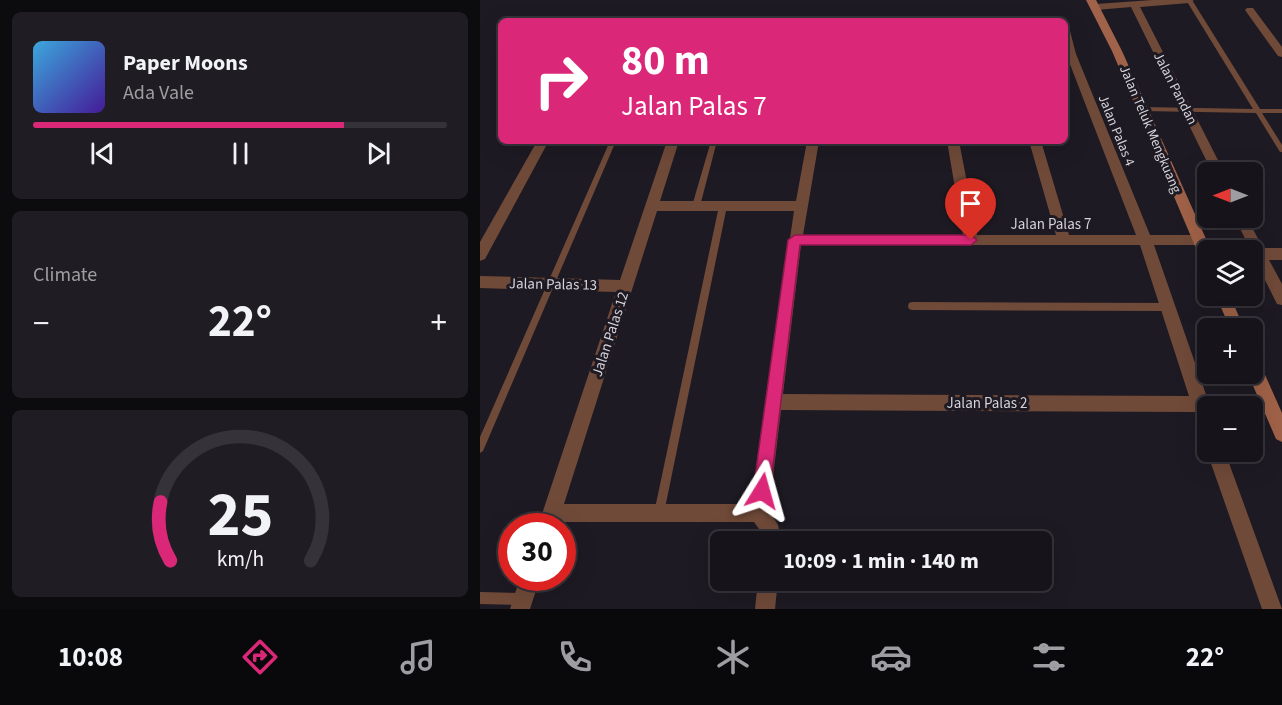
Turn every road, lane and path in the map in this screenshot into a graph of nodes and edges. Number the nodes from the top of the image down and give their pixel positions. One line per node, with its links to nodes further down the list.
1 (1189, 0): 3 (street); 9 (lane)
2 (1094, 4): 3 (street); 7 (street, Jalan Teluk Mengkuang)
3 (1134, 4): 8 (street, Jalan Pandan)
4 (1250, 10): 5 (street)
5 (1282, 54)
6 (1068, 55): 27 (street, Jalan Palas 4)
7 (1142, 109): 8 (lane); 28 (street, Jalan Teluk Mengkuang)
8 (1187, 110): 9 (lane); 19 (street, Jalan Pandan)
9 (1257, 110): 10 (lane); 18 (lane)
10 (1282, 111)
11 (612, 144): 35 (lane)
12 (672, 144): 20 (street, Jalan Palas 12)
13 (713, 144): 21 (lane)
14 (812, 144): 23 (street)
15 (954, 144): 25 (street)
16 (1036, 144): 26 (street)
17 (540, 146): 32 (street)
18 (1282, 150)
19 (1213, 162)
20 (652, 206): 21 (street); 36 (street, Jalan Palas 12)
21 (696, 206): 22 (street)
22 (723, 206): 23 (street); 48 (lane)
23 (801, 206): 24 (street)
24 (795, 240): 25 (street, Jalan Palas 7); 42 (street)
25 (971, 240): 26 (street, Jalan Palas 7)
26 (1064, 240): 27 (street, Jalan Palas 7)
27 (1144, 240): 29 (street, Jalan Palas 7); 39 (street, Jalan Palas 4)
28 (1200, 240)
29 (1197, 250)
30 (1263, 254): 31 (street)
31 (1282, 254)
32 (480, 255)
33 (1263, 266): 37 (street)
34 (480, 282): 35 (street, Jalan Palas 13)
35 (551, 284): 36 (street, Jalan Palas 13); 45 (lane)
36 (626, 286): 47 (street, Jalan Palas 12)
37 (1282, 299)
38 (912, 306): 39 (lane)
39 (1167, 307): 41 (street, Jalan Palas 4)
40 (1261, 384): 44 (street)
41 (1197, 398)
42 (774, 402): 43 (street, Jalan Palas 2); 49 (street)
43 (1197, 404)
44 (1282, 433)
45 (480, 448)
46 (1220, 462): 56 (street)
47 (551, 513)
48 (658, 513): 49 (street); 50 (street)
49 (759, 513): 51 (street)
50 (576, 518)
51 (769, 531)
52 (767, 591): 55 (street)
53 (480, 598): 54 (lane)
54 (522, 604)
55 (765, 609)
56 (1272, 609)

